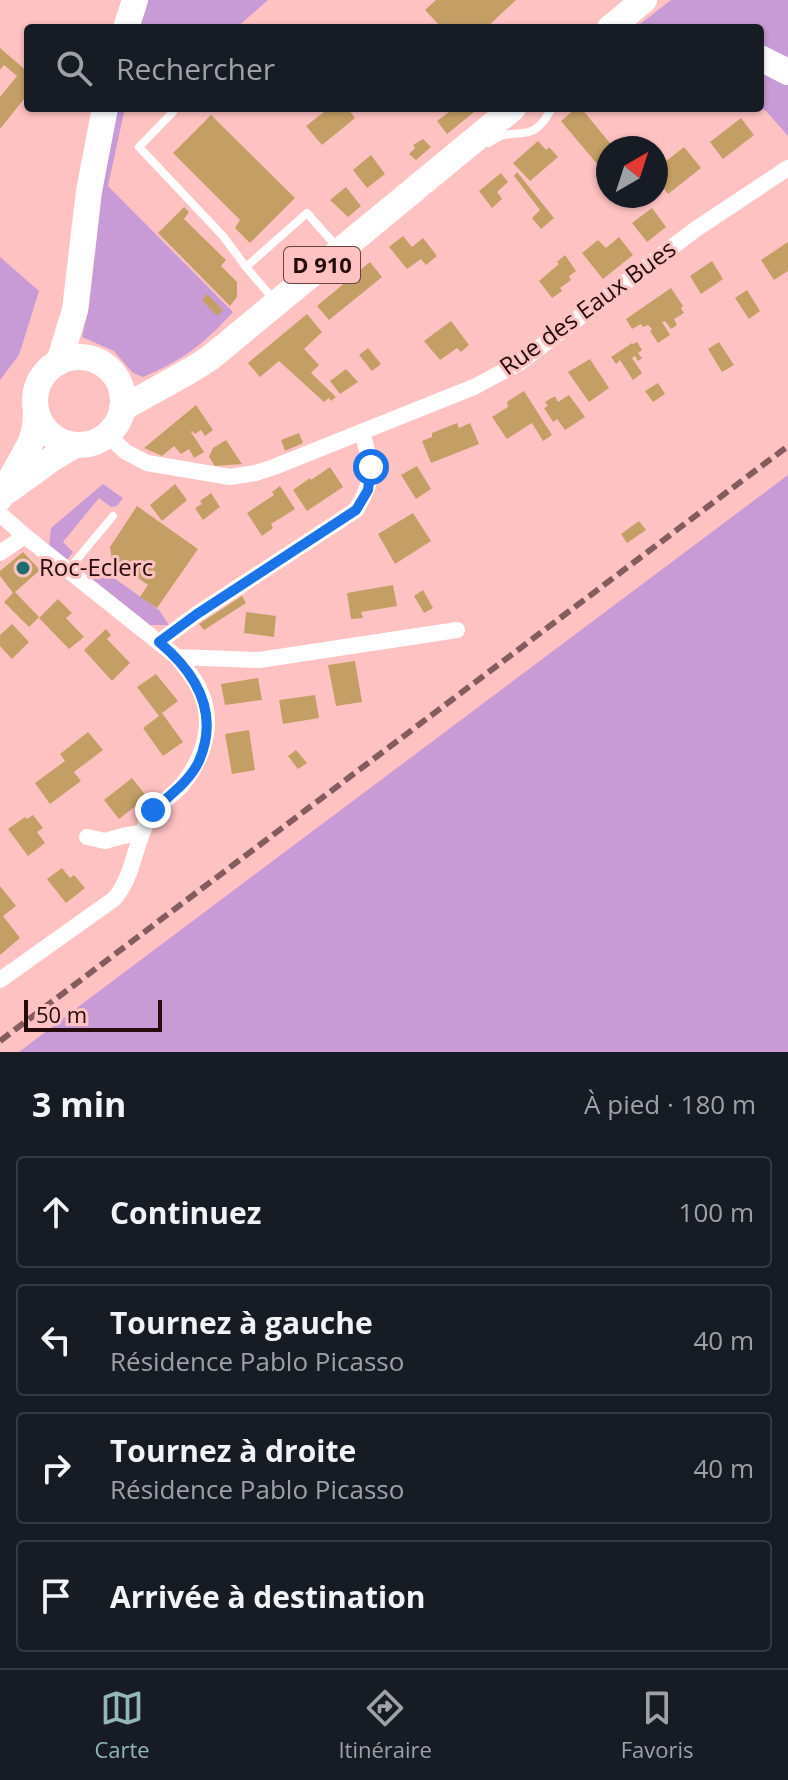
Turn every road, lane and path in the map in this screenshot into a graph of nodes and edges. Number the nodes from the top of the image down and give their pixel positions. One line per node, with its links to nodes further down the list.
1 (126, 0): 4 (main road)
2 (135, 0): 5 (main road)
3 (644, 0): 6 (main road)
4 (124, 24)
5 (126, 24)
6 (615, 24)
7 (764, 60): 8 (main road)
8 (788, 72)
9 (104, 112): 18 (main road)
10 (173, 112): 16 (lane)
11 (508, 112): 14 (main road, D 910)
12 (549, 112): 14 (lane)
13 (788, 168): 21 (street, Rue des Eaux Bues)
14 (433, 175): 15 (main road, D 910)
15 (341, 250): 16 (lane); 17 (main road, D 910)
16 (246, 267): 17 (lane)
17 (277, 303): 19 (main road, D 910)
18 (59, 362): 19 (main road); 20 (main road)
19 (122, 409): 22 (main road)
20 (36, 411): 23 (main road); 24 (main road)
21 (362, 432): 22 (street, Rue des Eaux Bues); 30 (street)
22 (107, 435): 23 (main road)
23 (75, 445): 24 (main road)
24 (1, 500): 26 (street)
25 (113, 516): 28 (lane)
26 (25, 536): 27 (street); 28 (street)
27 (0, 553)
28 (68, 571): 30 (street)
29 (457, 630): 31 (street)
30 (159, 642): 31 (street)
31 (177, 657): 32 (street)
32 (140, 833): 33 (street); 34 (street)
33 (87, 837)
34 (0, 980)

